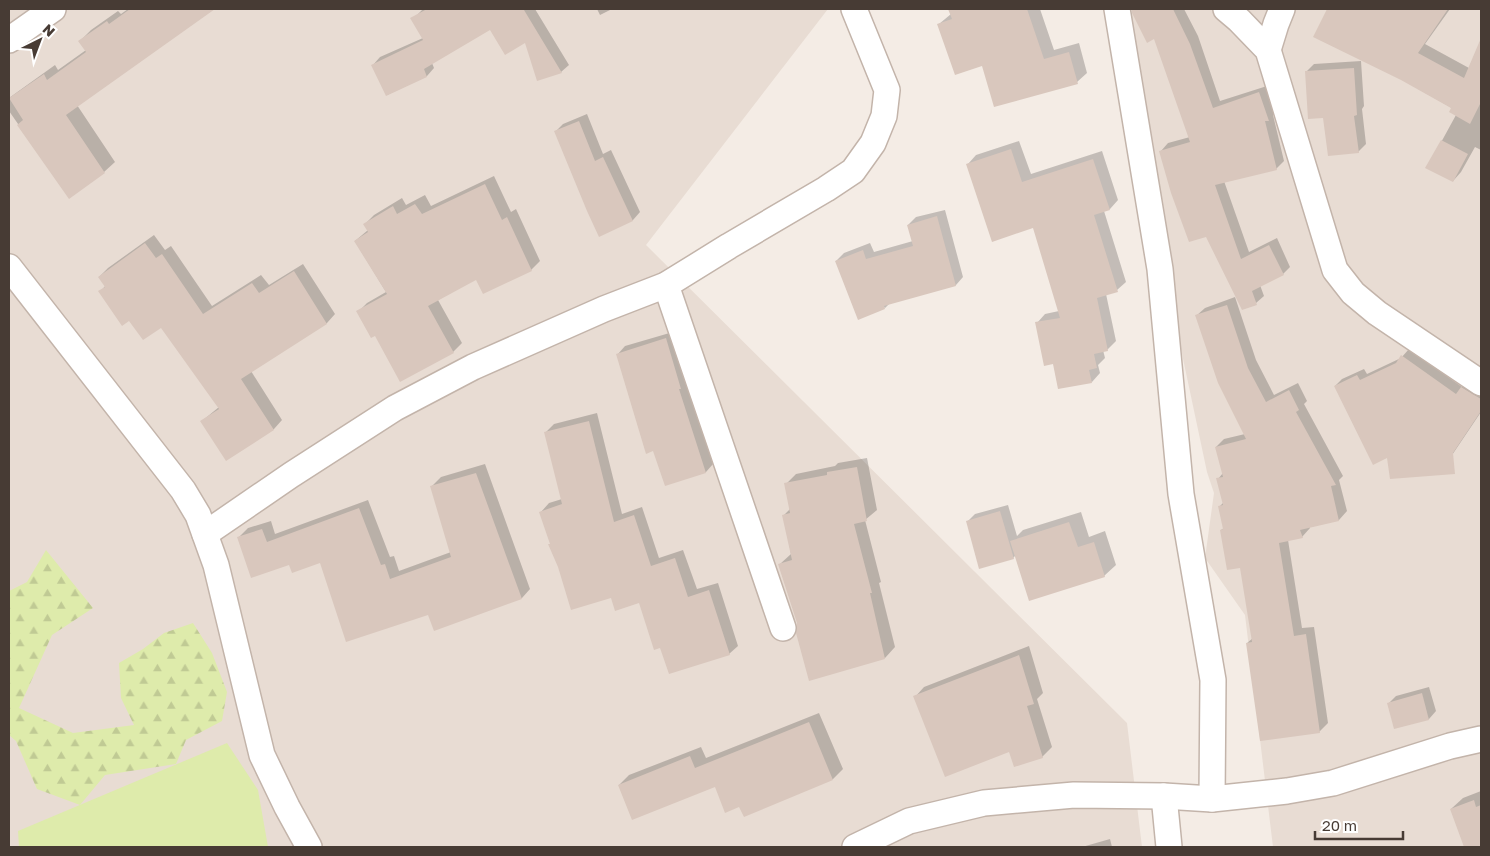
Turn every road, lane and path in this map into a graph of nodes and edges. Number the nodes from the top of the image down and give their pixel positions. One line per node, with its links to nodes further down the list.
1 (53, 9): 6 (street)
2 (854, 9): 9 (street)
3 (1117, 9): 15 (street)
4 (1226, 9): 7 (street)
5 (1282, 9): 7 (street)
6 (9, 40)
7 (1268, 50): 10 (street)
8 (9, 267): 11 (street)
9 (666, 284): 11 (street); 12 (street)
10 (1481, 383)
11 (205, 534): 16 (street)
12 (783, 628)
13 (1481, 739): 15 (street)
14 (1164, 796): 15 (street); 17 (street); 18 (street)
15 (1212, 799)
16 (309, 847)
17 (855, 847)
18 (1169, 847)

